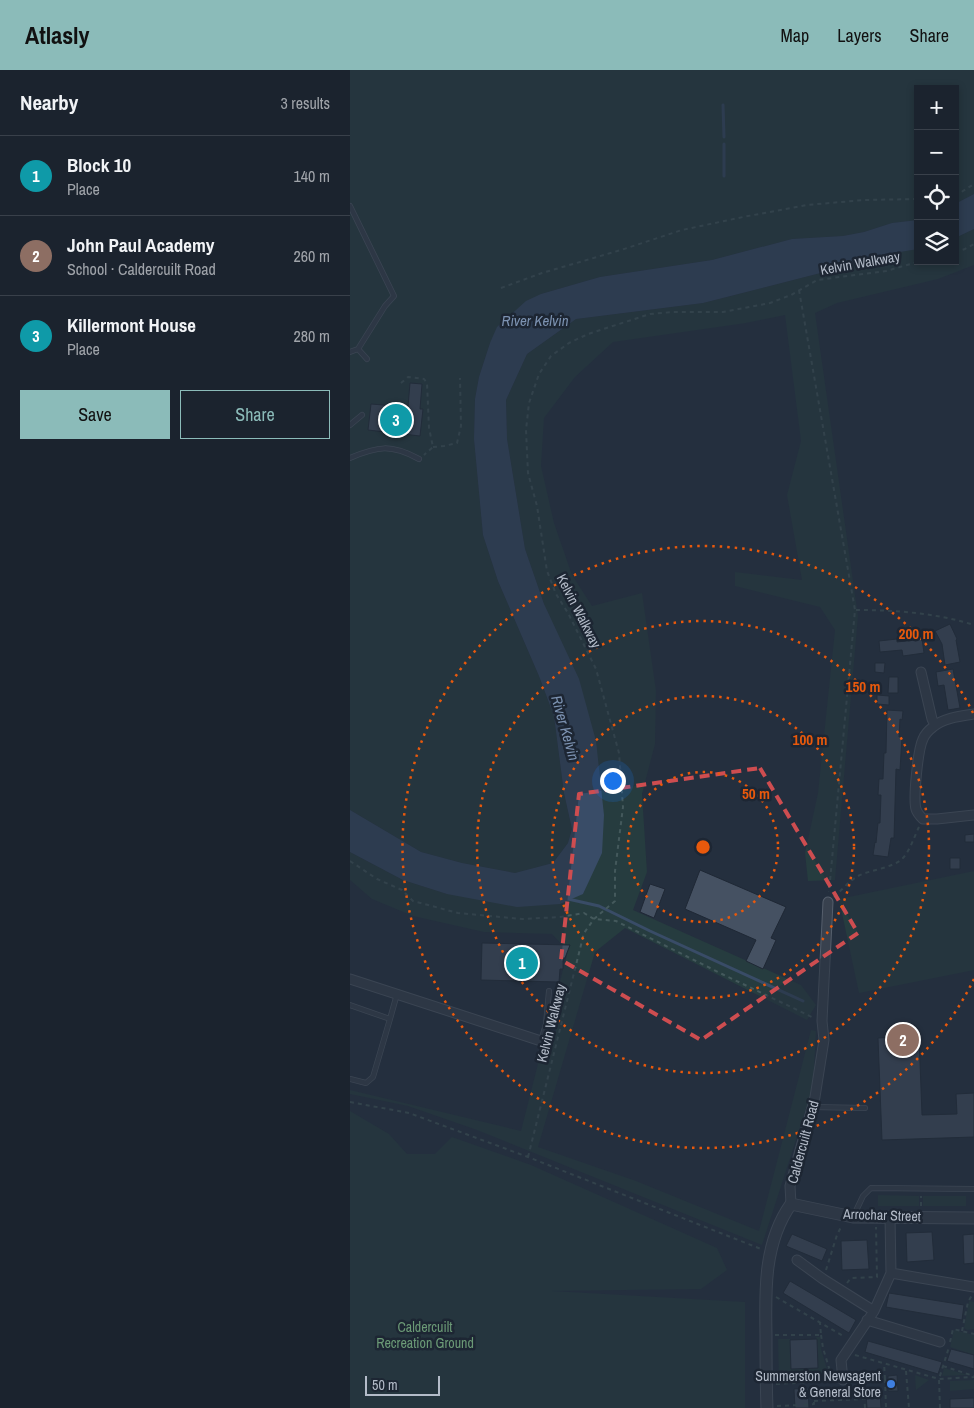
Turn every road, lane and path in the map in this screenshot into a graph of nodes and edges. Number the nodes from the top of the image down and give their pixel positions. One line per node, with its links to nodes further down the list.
1 (974, 184): 2 (path)
2 (959, 193)
3 (914, 199): 8 (path)
4 (350, 206): 10 (lane)
5 (974, 244): 6 (path)
6 (959, 251)
7 (914, 263): 9 (path, Kelvin Walkway)
8 (501, 288)
9 (799, 290): 20 (path); 29 (path, Kelvin Walkway)
10 (358, 349): 11 (lane); 12 (lane)
11 (350, 352)
12 (368, 359)
13 (460, 378): 17 (path)
14 (401, 383): 17 (path)
15 (362, 415): 16 (lane)
16 (350, 425)
17 (433, 447): 19 (path)
18 (350, 458): 19 (lane)
19 (419, 459)
20 (855, 610): 21 (path); 28 (path)
21 (974, 625)
22 (921, 672): 24 (street)
23 (974, 714): 24 (street)
24 (935, 725): 26 (street)
25 (974, 815): 26 (street)
26 (922, 819): 28 (path)
27 (350, 861): 29 (path)
28 (828, 902): 35 (street, Caldercuilt Road)
29 (594, 920): 35 (path); 41 (path, Kelvin Walkway)
30 (350, 979): 32 (street)
31 (549, 991): 36 (lane)
32 (397, 994): 34 (lane); 36 (street)
33 (350, 1005): 34 (lane)
34 (390, 1019): 37 (lane)
35 (822, 1021): 39 (street, Caldercuilt Road)
36 (541, 1041)
37 (350, 1079)
38 (350, 1102): 41 (path)
39 (812, 1107): 40 (lane); 44 (street, Caldercuilt Road)
40 (865, 1108)
41 (528, 1157): 50 (path)
42 (921, 1189): 43 (lane); 45 (lane); 48 (path)
43 (974, 1189)
44 (791, 1204): 45 (street, Arrochar Street); 50 (street, Caldercuilt Road)
45 (850, 1216): 46 (street, Arrochar Street); 53 (path)
46 (876, 1217): 47 (street, Arrochar Street); 56 (path)
47 (890, 1217): 48 (street, Arrochar Street); 52 (street)
48 (920, 1217): 49 (street, Arrochar Street)
49 (974, 1218)
50 (770, 1253): 55 (street, Caldercuilt Road)
51 (797, 1260): 53 (street)
52 (891, 1272): 54 (street); 58 (street)
53 (823, 1279): 56 (street)
54 (974, 1286)
55 (765, 1291): 60 (path); 63 (street, Caldercuilt Road)
56 (842, 1291): 58 (street)
57 (974, 1291): 61 (path)
58 (874, 1311): 59 (street)
59 (868, 1320): 65 (street); 66 (street)
60 (820, 1322): 64 (path); 65 (path)
61 (962, 1331): 62 (path); 69 (path)
62 (974, 1333)
63 (766, 1335): 64 (path); 78 (street, Caldercuilt Road)
64 (821, 1335): 76 (path)
65 (854, 1342): 67 (street)
66 (940, 1342)
67 (846, 1352): 68 (path); 74 (street)
68 (884, 1363): 70 (path); 72 (path)
69 (943, 1366): 71 (path); 73 (path)
70 (906, 1371): 73 (path); 86 (path)
71 (974, 1376): 73 (path)
72 (885, 1378): 75 (path); 85 (path)
73 (939, 1379): 87 (path)
74 (844, 1380): 75 (path); 76 (path)
75 (863, 1380): 79 (path)
76 (833, 1381): 77 (path)
77 (813, 1382): 78 (path); 80 (path)
78 (766, 1385): 83 (street, Caldercuilt Road)
79 (864, 1399): 80 (path); 84 (path)
80 (814, 1400): 81 (path)
81 (804, 1404)
82 (800, 1405): 83 (path)
83 (767, 1407)
84 (865, 1408)
85 (886, 1408)
86 (908, 1408)
87 (940, 1408)

